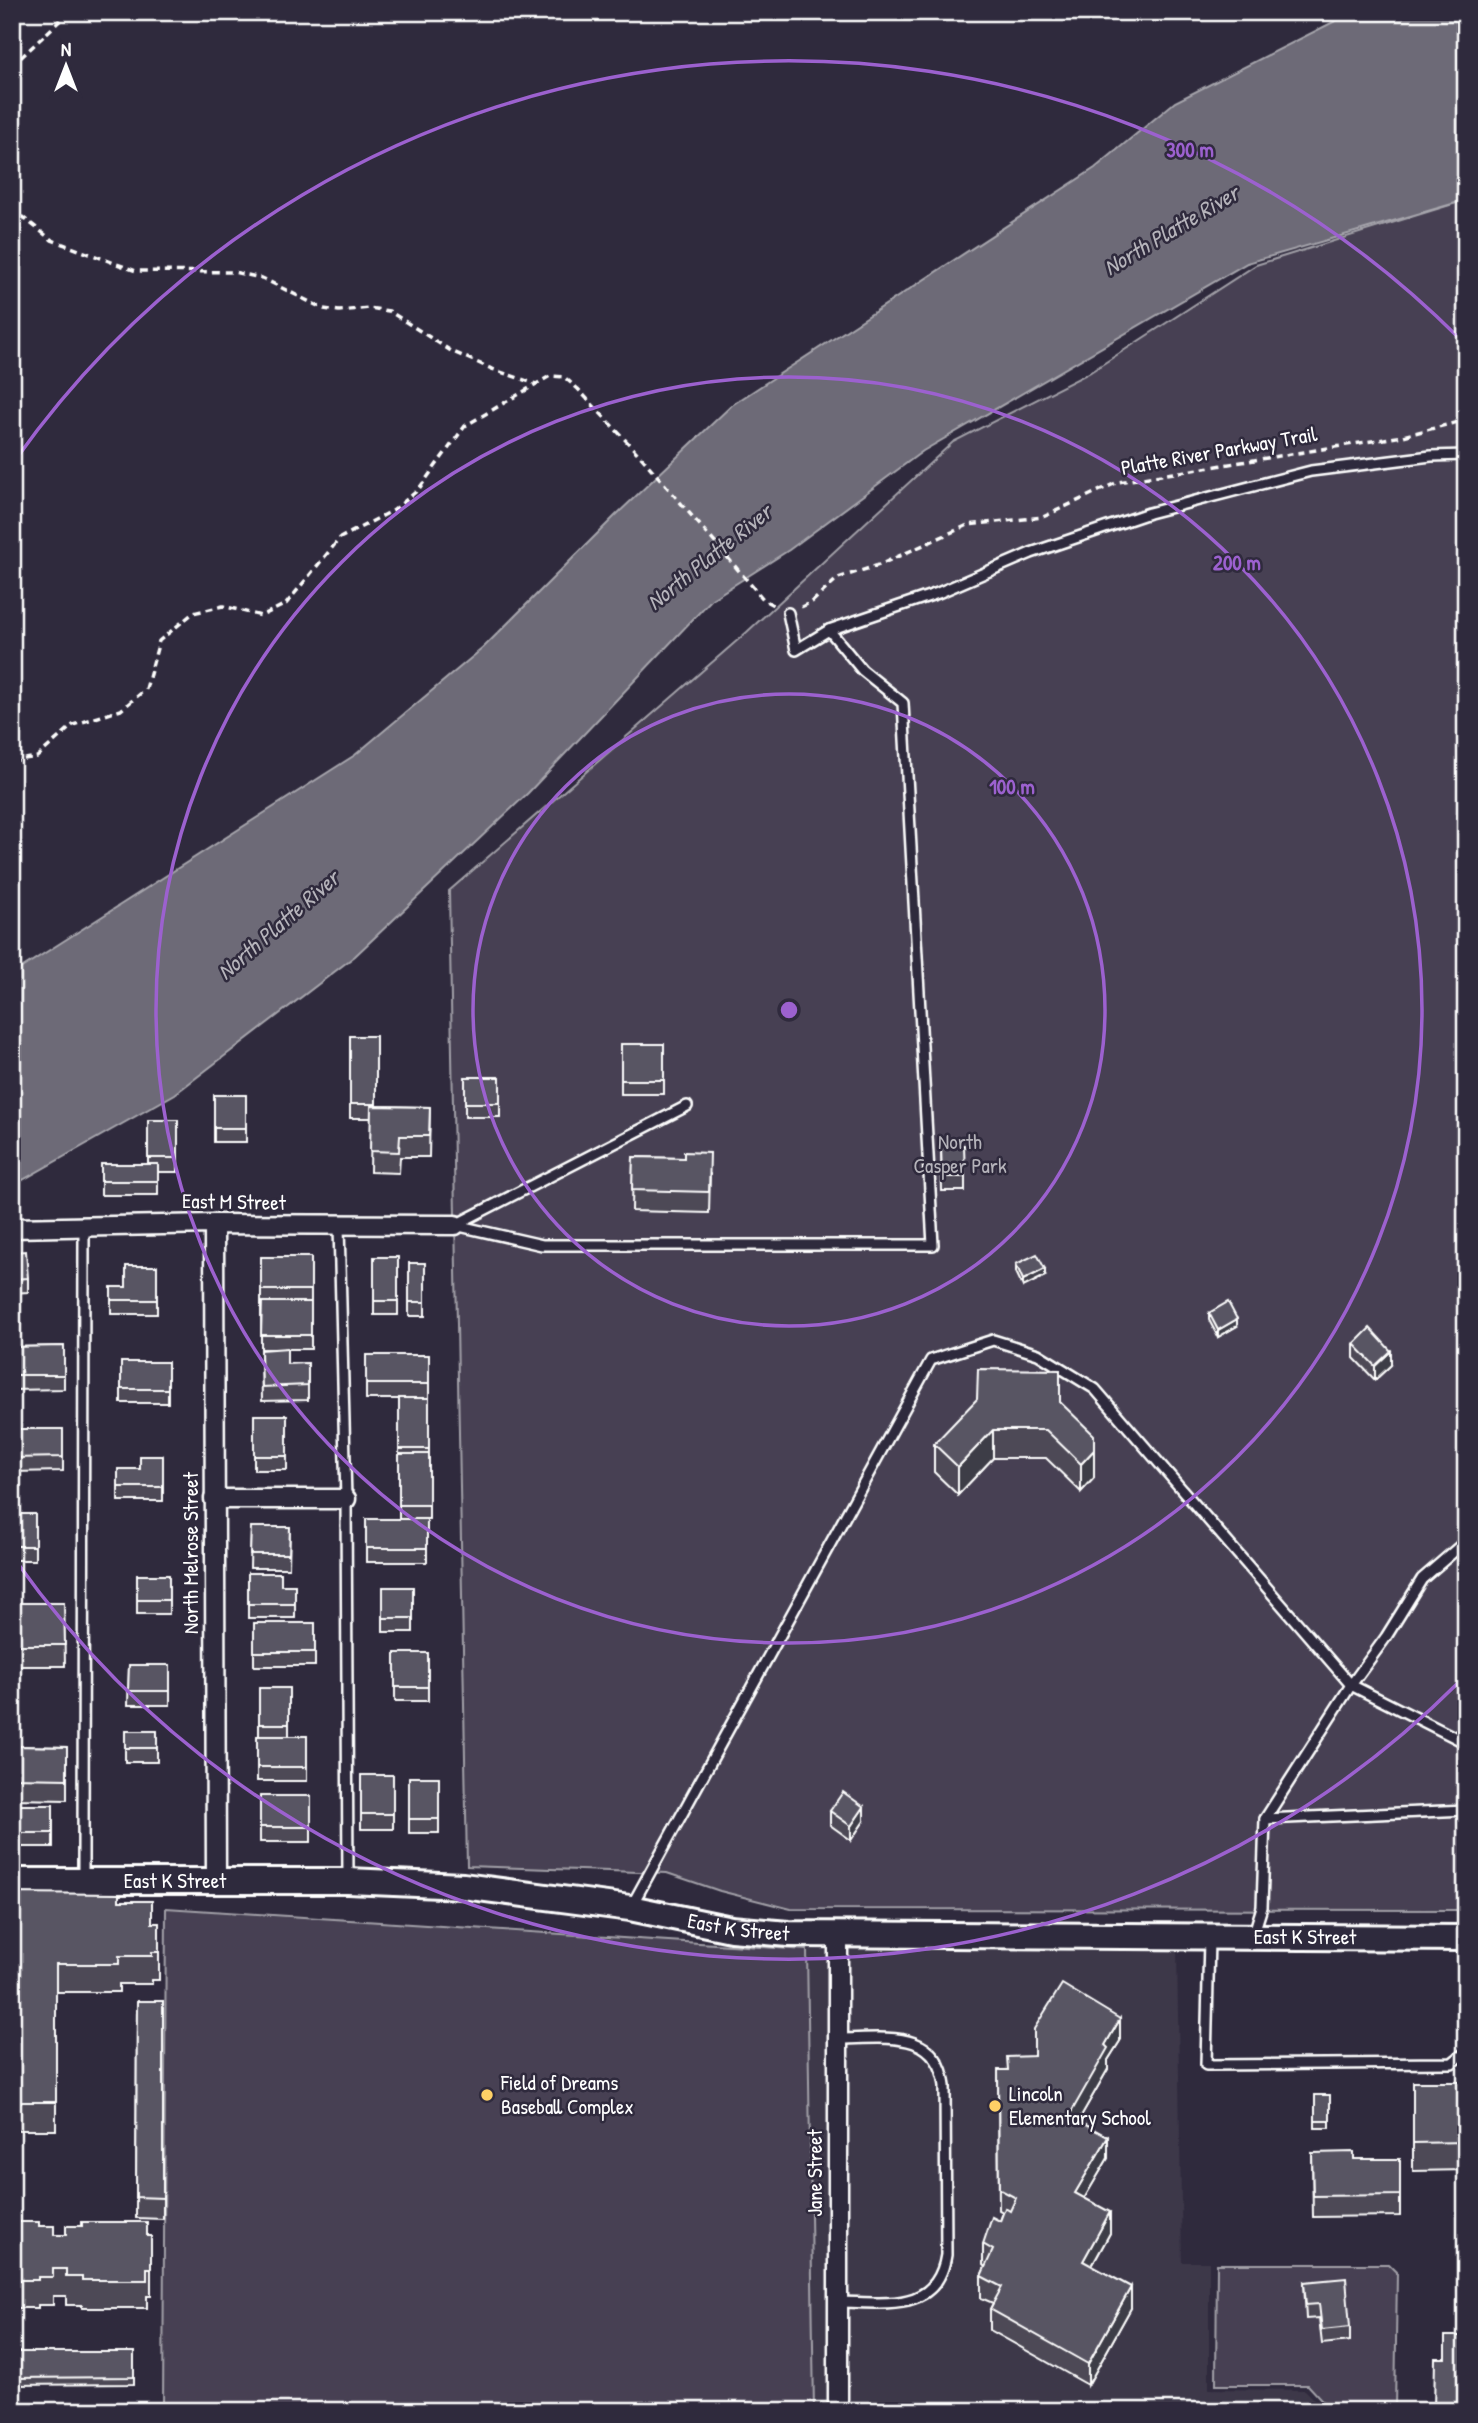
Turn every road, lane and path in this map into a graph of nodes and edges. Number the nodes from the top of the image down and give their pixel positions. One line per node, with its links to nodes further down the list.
1 (69, 12): 2 (path)
2 (12, 66)
3 (12, 209): 4 (path)
4 (536, 384): 7 (path); 9 (path)
5 (1466, 420): 7 (path, Platte River Parkway Trail)
6 (1466, 455): 8 (lane)
7 (788, 613): 8 (lane)
8 (829, 630): 13 (lane)
9 (12, 761)
10 (687, 1106): 13 (lane)
11 (214, 1224): 12 (street, East M Street); 14 (street, East M Street); 16 (street, North Melrose Street)
12 (84, 1225): 15 (street, East M Street); 24 (lane)
13 (455, 1225): 14 (street, East M Street)
14 (340, 1226): 17 (lane)
15 (12, 1228)
16 (214, 1499): 17 (street); 25 (street, North Melrose Street)
17 (346, 1499): 26 (lane)
18 (1466, 1541): 19 (lane)
19 (1351, 1685): 20 (lane); 22 (lane); 27 (lane)
20 (1466, 1743)
21 (1466, 1810): 22 (lane)
22 (1265, 1819): 30 (lane)
23 (12, 1881): 24 (street, East K Street)
24 (83, 1881): 25 (street, East K Street)
25 (216, 1881): 26 (street, East K Street)
26 (348, 1881): 27 (street, East K Street)
27 (630, 1908): 28 (street, East K Street)
28 (838, 1935): 29 (street, East K Street); 32 (street, Jane Street)
29 (1209, 1937): 30 (street, East K Street); 33 (lane)
30 (1253, 1937): 31 (street, East K Street)
31 (1466, 1938)
32 (838, 2039): 34 (street, Jane Street); 34 (lane)
33 (1466, 2052)
34 (838, 2302): 35 (street, Jane Street)
35 (838, 2411)

